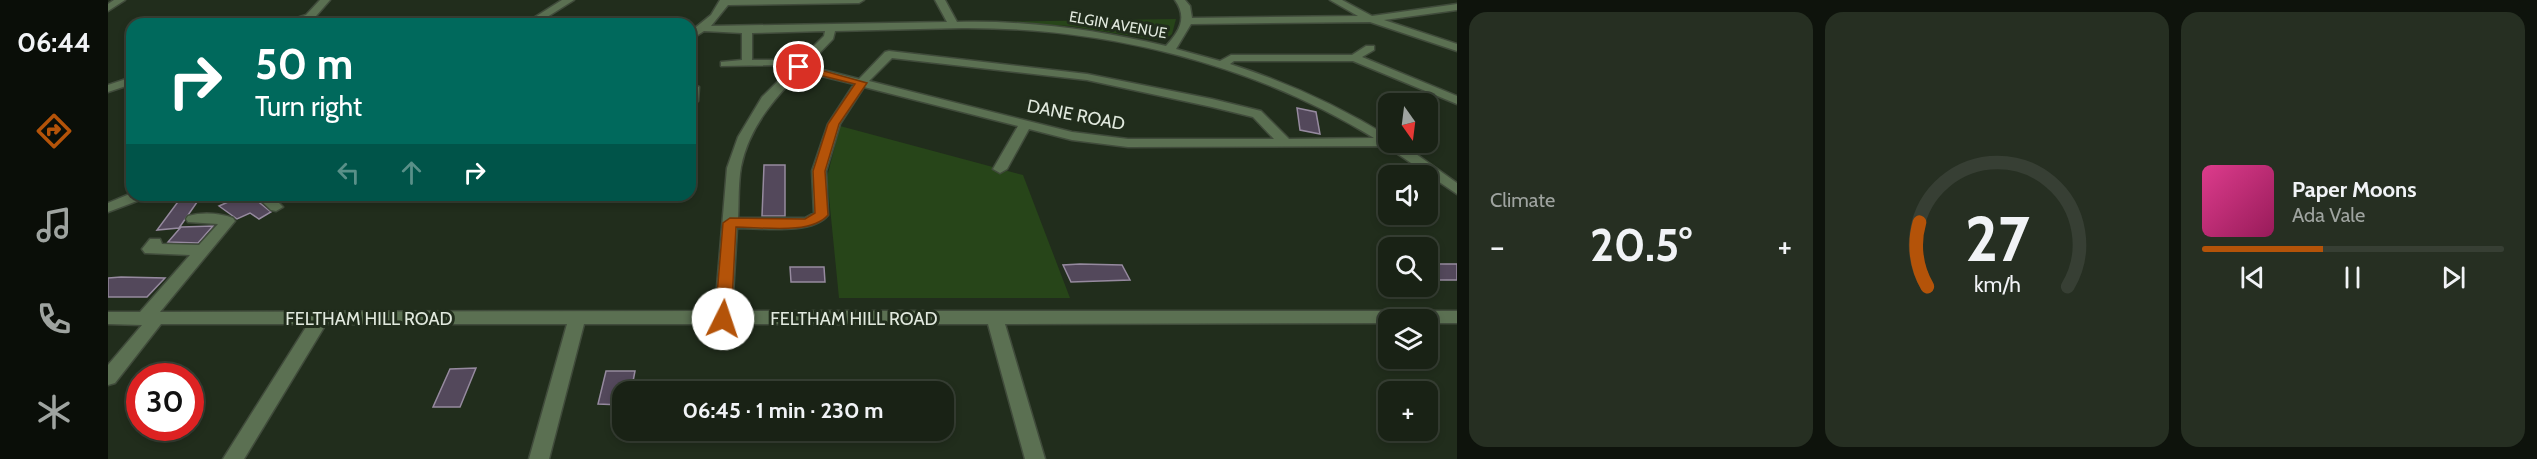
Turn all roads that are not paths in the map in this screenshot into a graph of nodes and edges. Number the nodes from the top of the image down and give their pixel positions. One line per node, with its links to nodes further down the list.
1 (120, 0): 9 (street)
2 (325, 0): 11 (street)
3 (569, 0): 12 (street)
4 (859, 0): 8 (street)
5 (940, 0): 15 (street)
6 (1180, 0): 14 (street)
7 (1335, 0): 13 (street)
8 (724, 1): 16 (street)
9 (108, 8)
10 (1457, 8): 13 (street)
11 (309, 18)
12 (539, 18)
13 (1371, 19): 14 (street); 21 (street)
14 (1188, 21): 22 (street)
15 (954, 25): 17 (street, ELGIN AVENUE); 22 (street, ELGIN AVENUE)
16 (703, 28): 18 (street, ELGIN AVENUE); 19 (street)
17 (830, 28): 18 (street, ELGIN AVENUE); 28 (street)
18 (747, 29): 24 (street)
19 (696, 33)
20 (1370, 48): 23 (street)
21 (1457, 48)
22 (1170, 49): 27 (street, ELGIN AVENUE)
23 (1354, 58): 27 (street); 32 (street)
24 (747, 63): 25 (street); 26 (street)
25 (780, 63)
26 (725, 64)
27 (1223, 64): 34 (street, ELGIN AVENUE)
28 (799, 67): 30 (street, DANE ROAD); 45 (street)
29 (126, 82): 31 (street)
30 (861, 83): 33 (street, DANE ROAD); 36 (street); 45 (street)
31 (108, 89)
32 (1457, 100)
33 (1025, 124): 36 (street, DANE ROAD); 38 (street)
34 (1378, 136)
35 (1378, 142): 36 (street, DANE ROAD)
36 (1286, 143)
37 (1406, 153): 39 (street, ELGIN AVENUE)
38 (1000, 169)
39 (1457, 190)
40 (126, 201): 43 (street)
41 (269, 201): 42 (street)
42 (276, 207)
43 (108, 208)
44 (193, 219): 47 (street)
45 (730, 223): 54 (street)
46 (155, 243): 47 (street)
47 (203, 250): 51 (street)
48 (1457, 317): 50 (street, FELTHAM HILL ROAD)
49 (108, 318): 51 (street, FELTHAM HILL ROAD)
50 (995, 318): 54 (street, FELTHAM HILL ROAD); 58 (street)
51 (150, 319): 52 (street, FELTHAM HILL ROAD); 55 (street)
52 (320, 319): 53 (street, FELTHAM HILL ROAD); 56 (street)
53 (577, 319): 54 (street, FELTHAM HILL ROAD); 57 (street)
54 (723, 319)
55 (108, 378)
56 (232, 459)
57 (539, 459)
58 (1035, 459)

